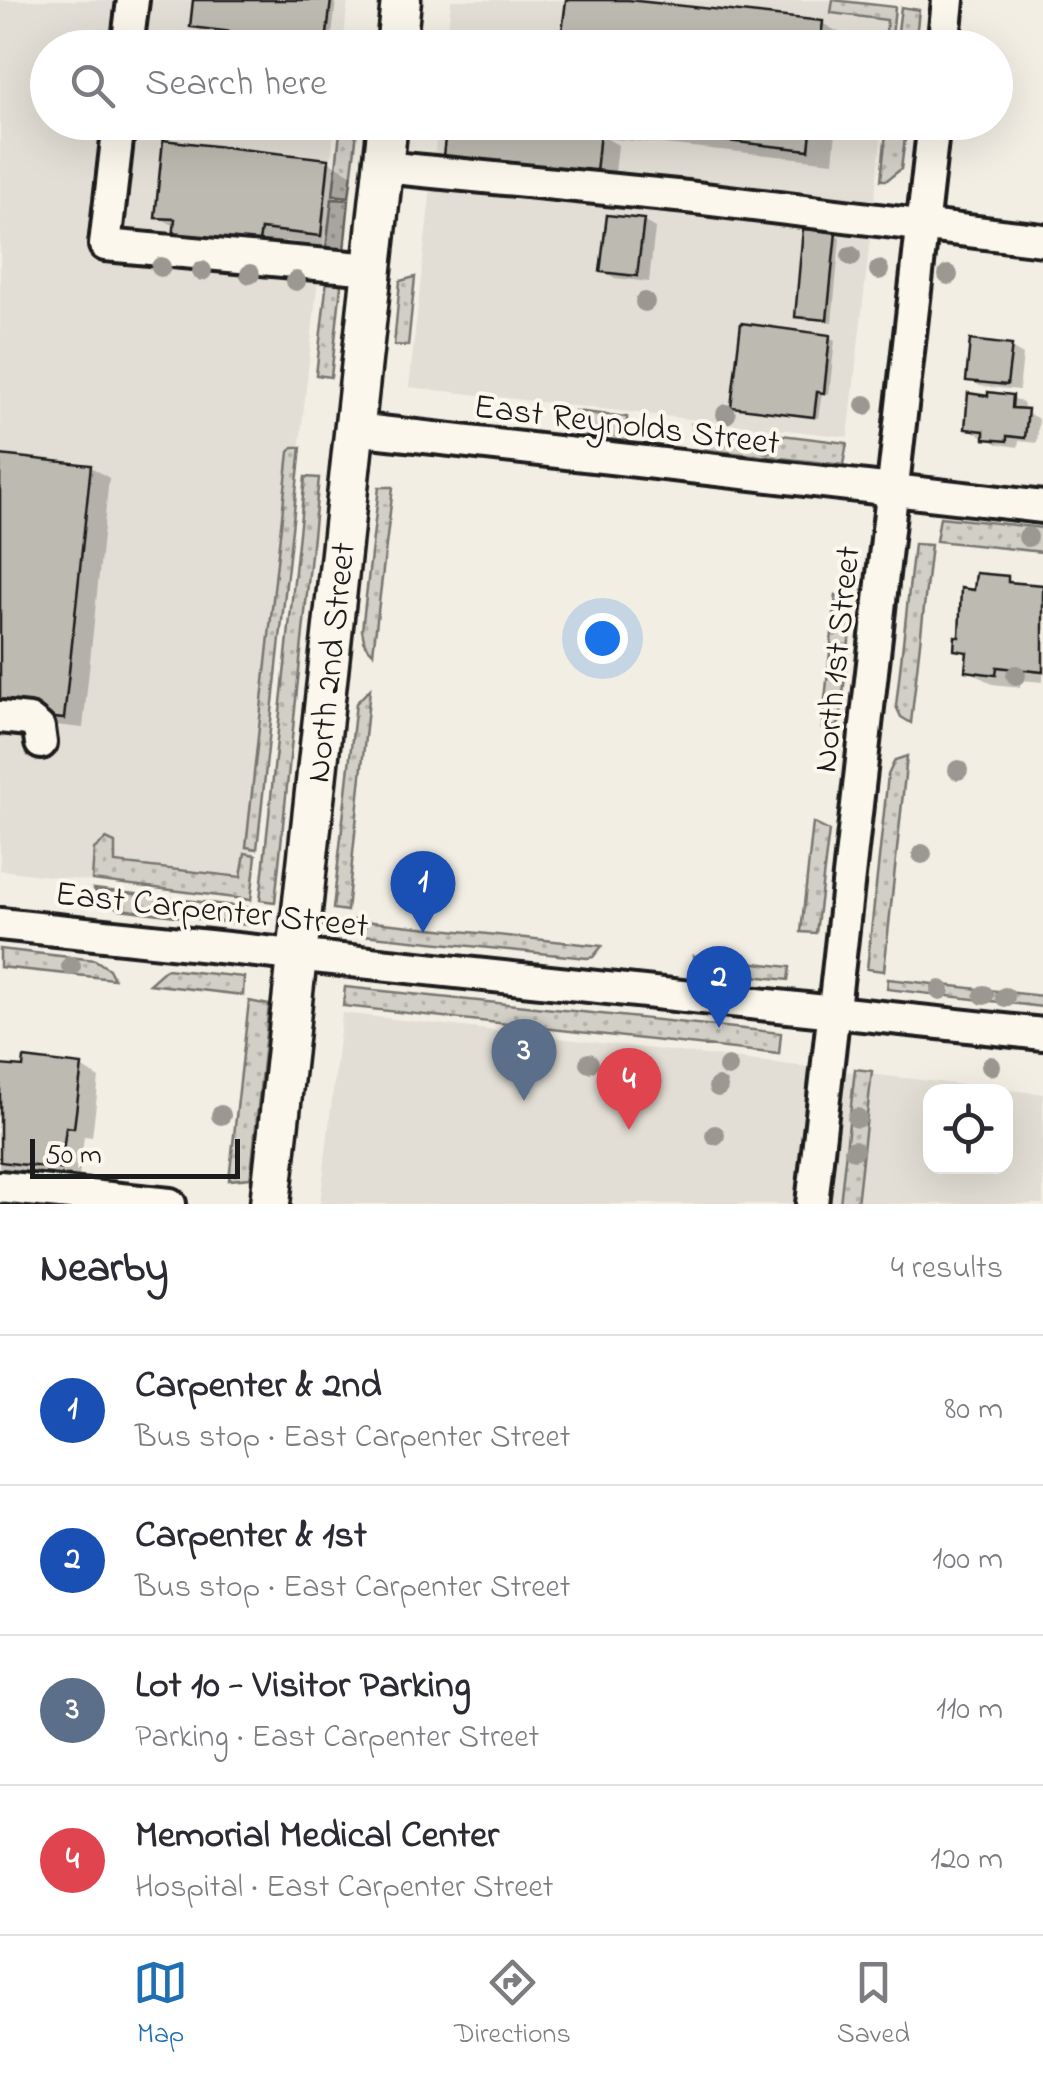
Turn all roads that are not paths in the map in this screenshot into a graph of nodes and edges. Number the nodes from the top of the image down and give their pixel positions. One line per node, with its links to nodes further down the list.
1 (133, 0): 4 (street)
2 (401, 0): 5 (main road)
3 (948, 0): 6 (street)
4 (129, 30)
5 (398, 30)
6 (945, 30)
7 (117, 140): 13 (street)
8 (386, 140): 10 (main road, North 2nd Street)
9 (932, 140): 11 (street, North 1st Street)
10 (383, 167): 11 (street); 13 (main road, North 2nd Street)
11 (922, 225): 12 (street); 15 (street, North 1st Street)
12 (1043, 240)
13 (372, 269): 14 (main road, North 2nd Street)
14 (354, 429): 15 (street, East Reynolds Street); 20 (main road, North 2nd Street)
15 (892, 491): 16 (street, East Reynolds Street); 21 (street, North 1st Street)
16 (1043, 508)
17 (0, 717): 18 (street)
18 (41, 744)
19 (0, 924): 20 (street, East Carpenter Street)
20 (296, 954): 21 (street, East Carpenter Street); 26 (main road, North 2nd Street)
21 (833, 1011): 22 (street, East Carpenter Street); 27 (street, North 1st Street)
22 (1043, 1034)
23 (0, 1174): 24 (street)
24 (14, 1189): 25 (street)
25 (170, 1204)
26 (270, 1204)
27 (812, 1204)

